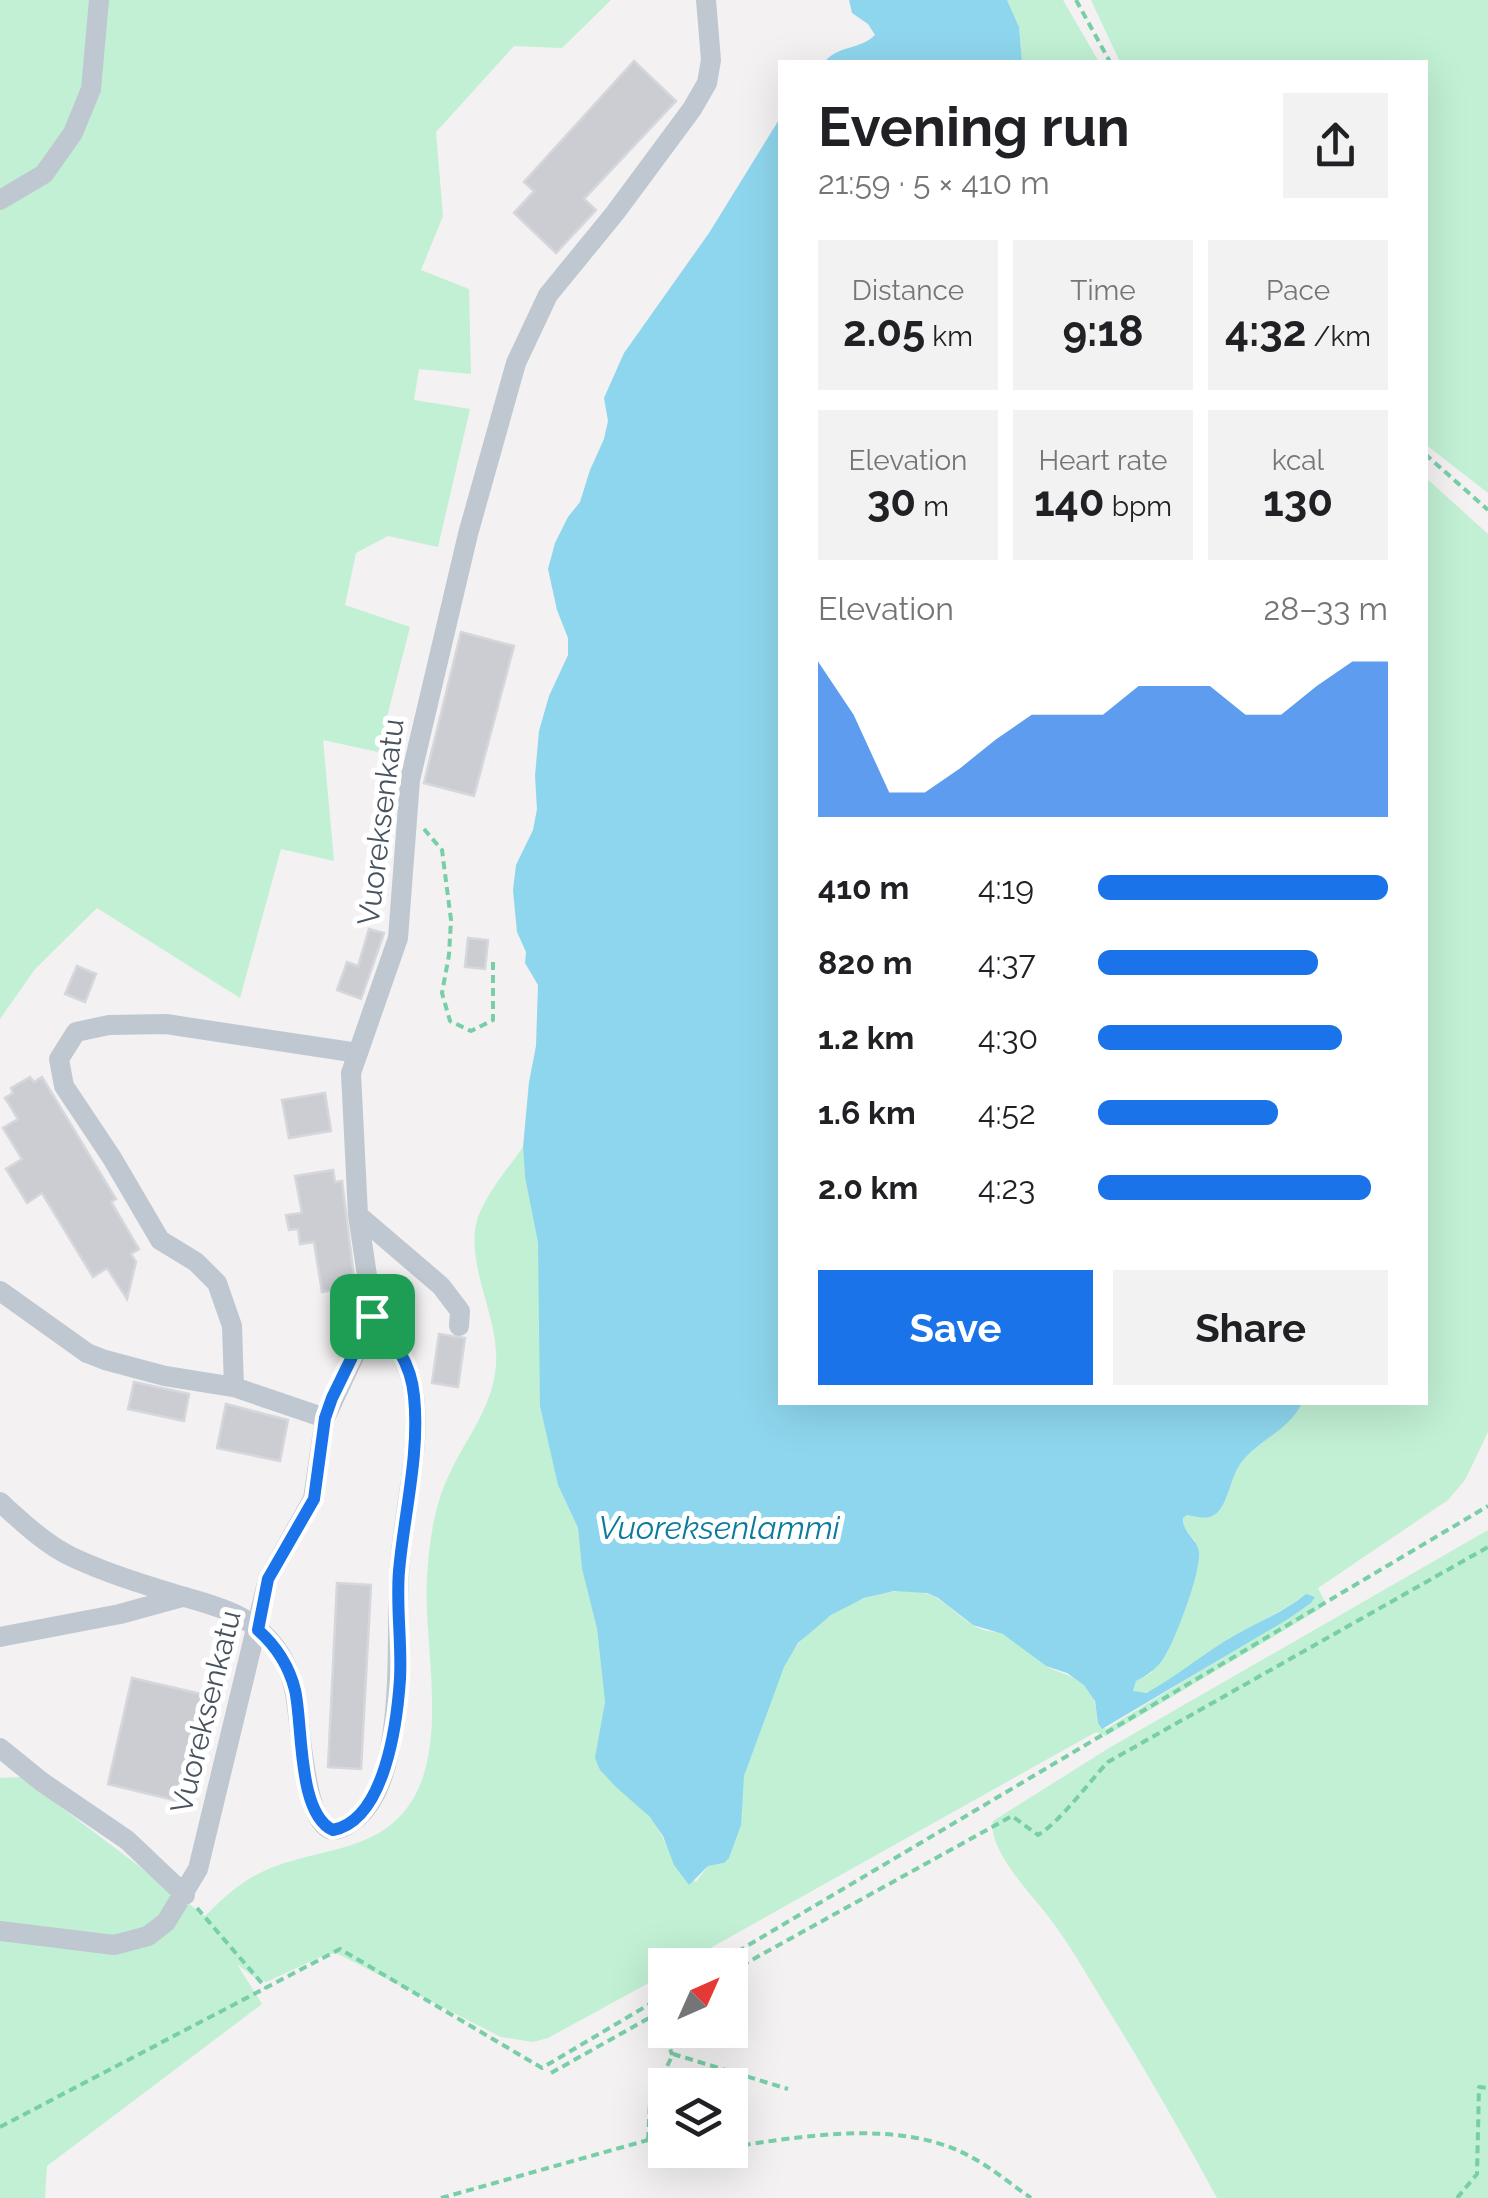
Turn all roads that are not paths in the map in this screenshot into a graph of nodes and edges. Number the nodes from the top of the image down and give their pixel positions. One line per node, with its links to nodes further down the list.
1 (99, 0): 3 (street)
2 (706, 0): 4 (street, Vuoreksenkatu)
3 (0, 200)
4 (358, 1053): 5 (street, Vuoreksenkatu); 9 (street)
5 (358, 1215): 7 (street, Vuoreksenkatu); 8 (street)
6 (0, 1291): 9 (street)
7 (372, 1316): 10 (street, Vuoreksenkatu); 13 (street)
8 (459, 1326)
9 (234, 1387): 10 (street)
10 (325, 1418): 13 (street, Vuoreksenkatu)
11 (0, 1502): 12 (street)
12 (184, 1597): 13 (street); 14 (street)
13 (258, 1630): 16 (street, Vuoreksenkatu)
14 (0, 1637)
15 (0, 1748): 16 (street)
16 (185, 1895): 17 (street, Vuoreksenkatu)
17 (0, 1931)

